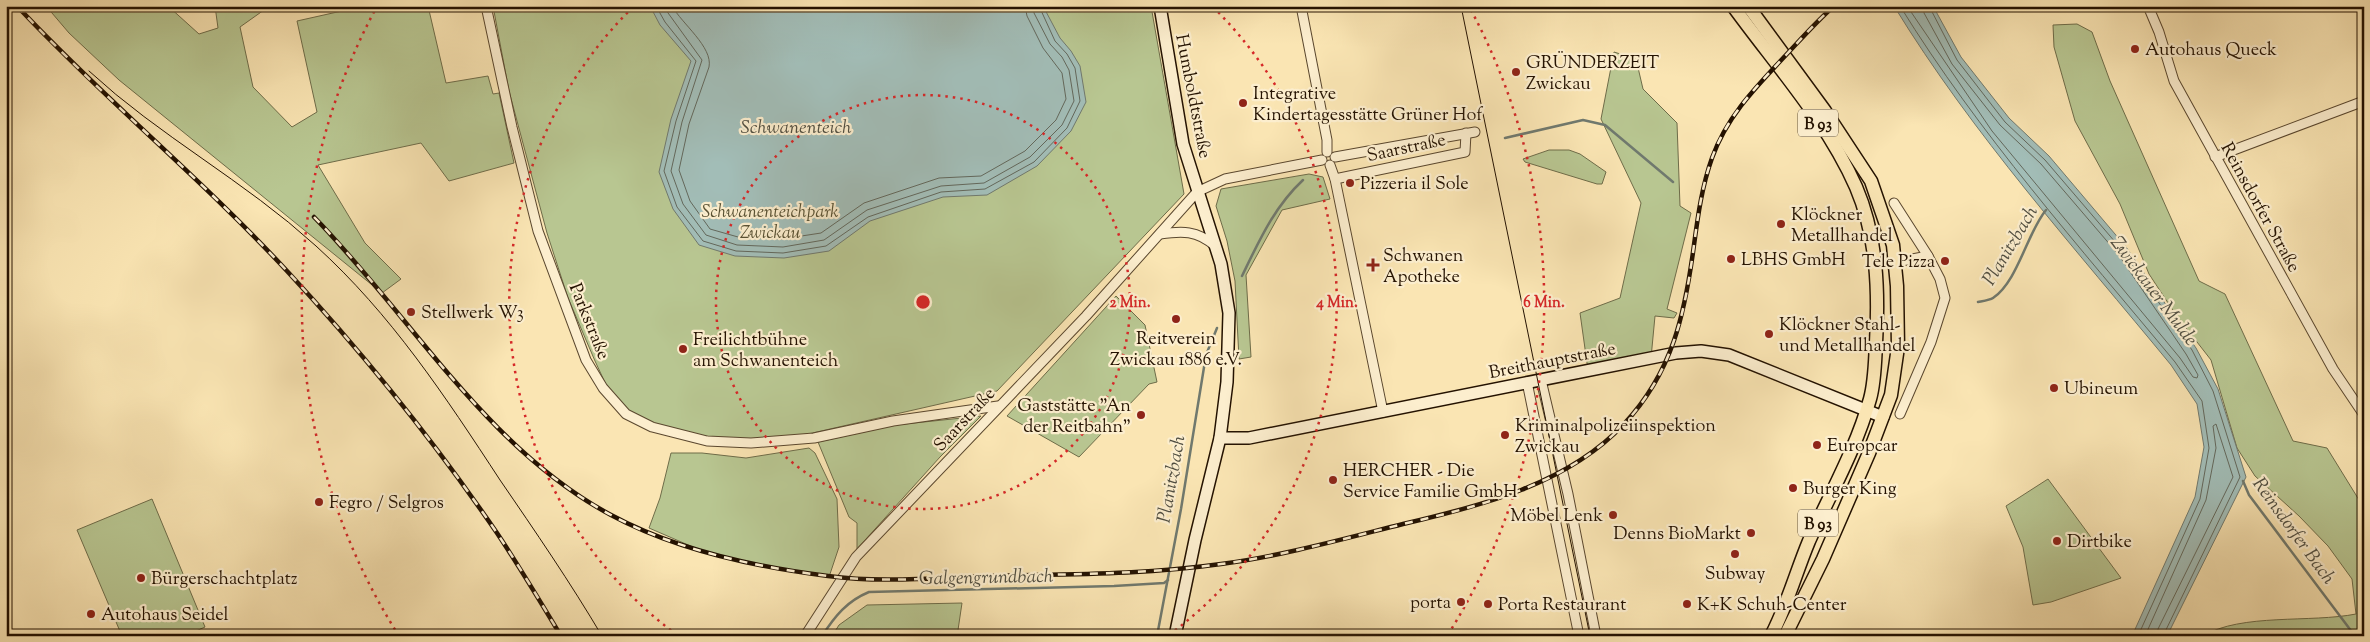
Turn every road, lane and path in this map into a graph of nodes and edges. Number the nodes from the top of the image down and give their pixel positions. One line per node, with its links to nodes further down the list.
1 (486, 6): 19 (street, Parkstraße)
2 (1160, 6): 11 (main road, Humboldtstraße)
3 (1301, 6): 9 (street)
4 (1733, 6): 21 (main road, B 93)
5 (1748, 6): 16 (main road, B 93)
6 (2148, 6): 8 (street, Reinsdorfer Straße)
7 (2364, 101): 8 (street)
8 (2215, 157): 23 (street, Reinsdorfer Straße)
9 (1329, 158): 10 (street); 10 (street, Saarstraße); 11 (street, Saarstraße)
10 (1335, 178): 20 (street)
11 (1198, 192): 13 (street, Saarstraße); 14 (main road, Humboldtstraße)
12 (1894, 203): 15 (street)
13 (1160, 234): 14 (street); 19 (street, Saarstraße)
14 (1216, 247): 25 (main road, Humboldtstraße)
15 (1928, 256): 16 (street); 22 (street)
16 (1896, 262): 24 (main road, B 93)
17 (1541, 380): 18 (main road, Breithauptstraße); 21 (main road, Breithauptstraße); 29 (street)
18 (1527, 382): 20 (main road, Breithauptstraße); 28 (street)
19 (998, 406): 26 (street, Saarstraße)
20 (1382, 412): 25 (main road, Breithauptstraße)
21 (1866, 412): 24 (main road, Breithauptstraße); 30 (main road, B 93)
22 (1900, 414)
23 (2364, 415)
24 (1883, 417): 31 (main road, B 93)
25 (1220, 438): 27 (main road, Humboldtstraße)
26 (805, 636)
27 (1175, 636)
28 (1578, 636)
29 (1596, 636)
30 (1771, 636)
31 (1785, 636)

